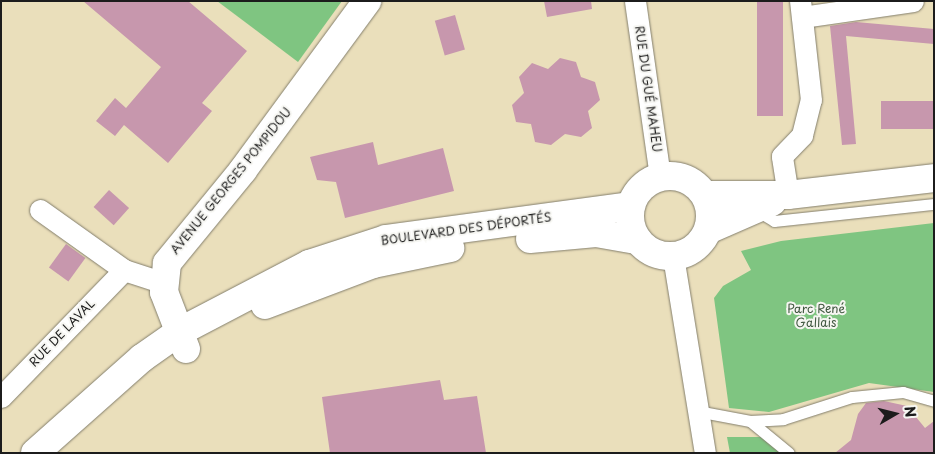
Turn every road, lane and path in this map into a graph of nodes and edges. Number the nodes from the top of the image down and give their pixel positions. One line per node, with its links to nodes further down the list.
1 (367, 1): 17 (street, AVENUE GEORGES POMPIDOU)
2 (635, 1): 5 (street, RUE DU GUÉ MAHEU)
3 (902, 2): 4 (street)
4 (801, 9): 8 (street)
5 (660, 177): 7 (street); 10 (street)
6 (934, 178): 8 (street)
7 (705, 195): 8 (street); 13 (street)
8 (788, 195): 11 (street)
9 (934, 204): 11 (lane)
10 (631, 206): 14 (street); 18 (street, BOULEVARD DES DÉPORTÉS)
11 (754, 209): 13 (street)
12 (40, 210): 16 (street)
13 (708, 230): 15 (street)
14 (637, 240): 15 (street); 18 (street, BOULEVARD DES DÉPORTÉS)
15 (673, 256): 21 (street)
16 (124, 270): 17 (street); 19 (street, RUE DE LAVAL)
17 (164, 283): 18 (street)
18 (183, 340): 23 (street, BOULEVARD DES DÉPORTÉS); 24 (street, BOULEVARD DES DÉPORTÉS)
19 (1, 397)
20 (934, 401): 22 (lane)
21 (697, 411): 22 (lane); 25 (street)
22 (750, 421): 26 (lane)
23 (35, 453)
24 (63, 453)
25 (705, 453)
26 (789, 453)

